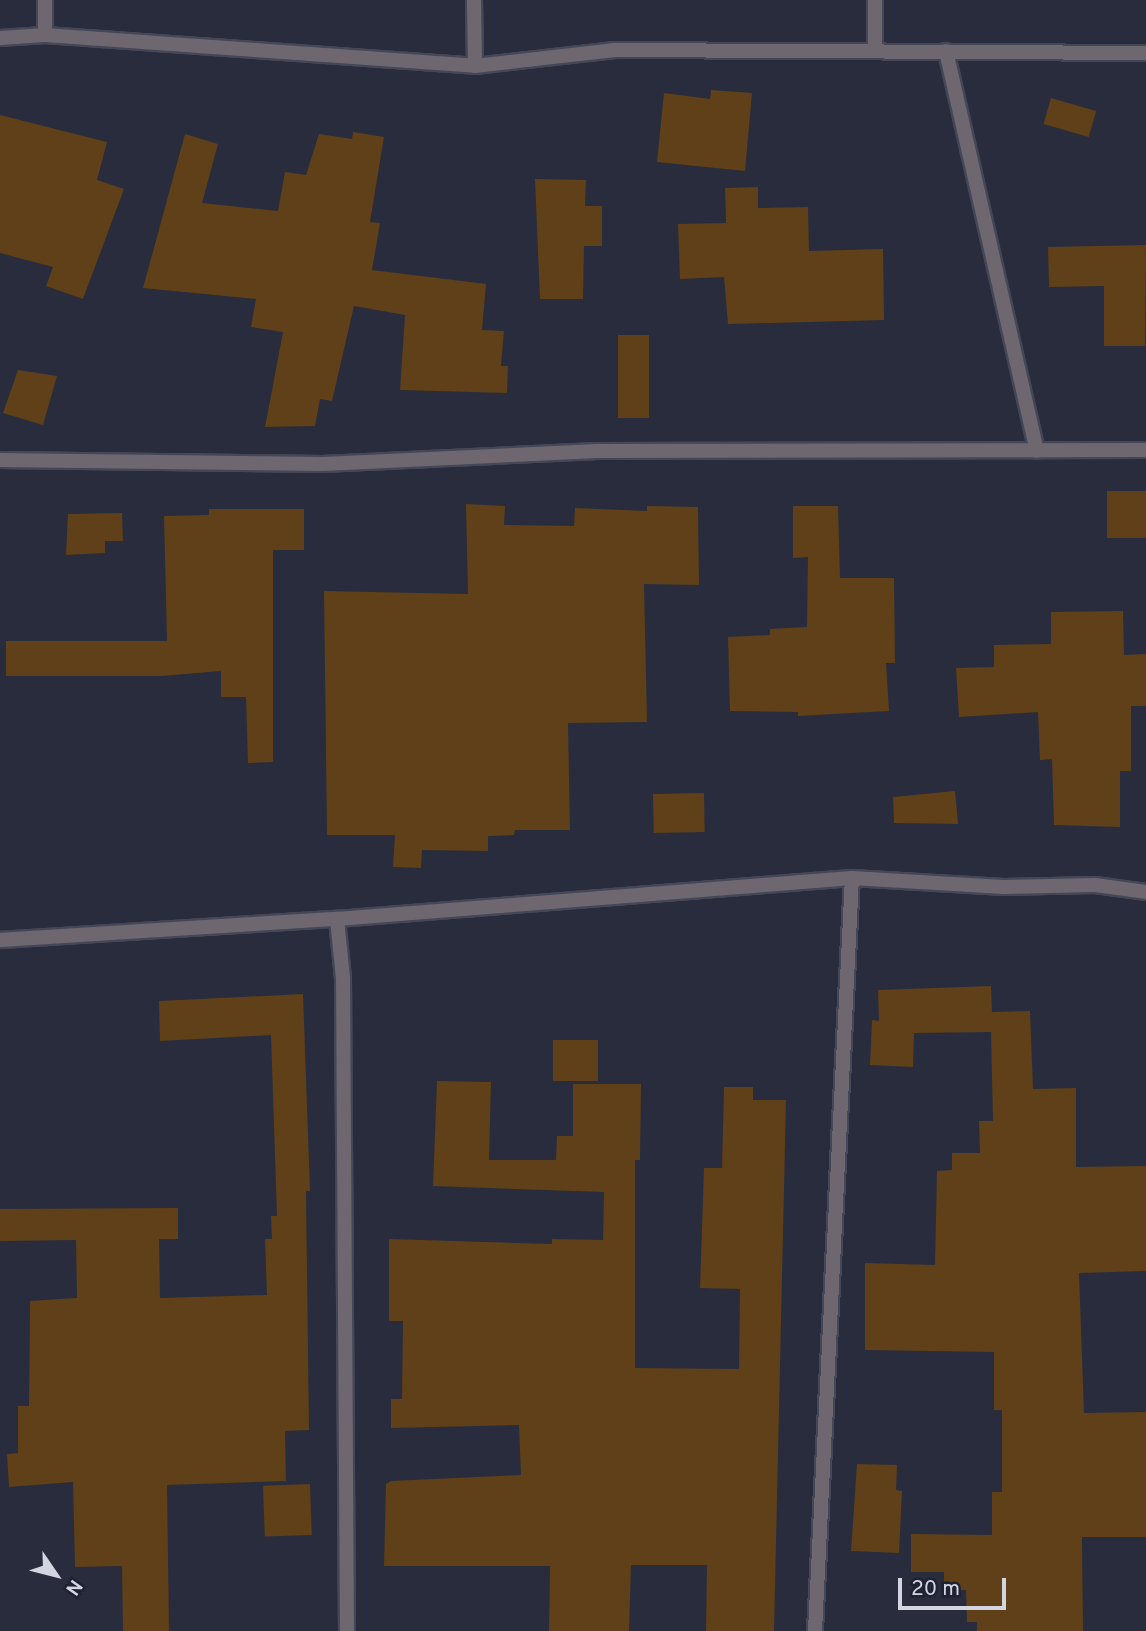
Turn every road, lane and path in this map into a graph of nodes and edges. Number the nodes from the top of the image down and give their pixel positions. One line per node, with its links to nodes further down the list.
1 (45, 0): 4 (street)
2 (474, 0): 9 (street)
3 (875, 0): 6 (street)
4 (44, 35): 5 (street); 9 (street)
5 (0, 38)
6 (875, 48): 7 (street); 9 (street)
7 (946, 51): 8 (street); 11 (street)
8 (1146, 53)
9 (475, 66)
10 (1146, 450): 11 (street)
11 (1037, 451): 12 (street)
12 (0, 460)
13 (852, 878): 14 (street); 15 (street); 18 (street)
14 (1146, 892)
15 (337, 919): 16 (street); 17 (street)
16 (0, 940)
17 (347, 1631)
18 (815, 1631)

